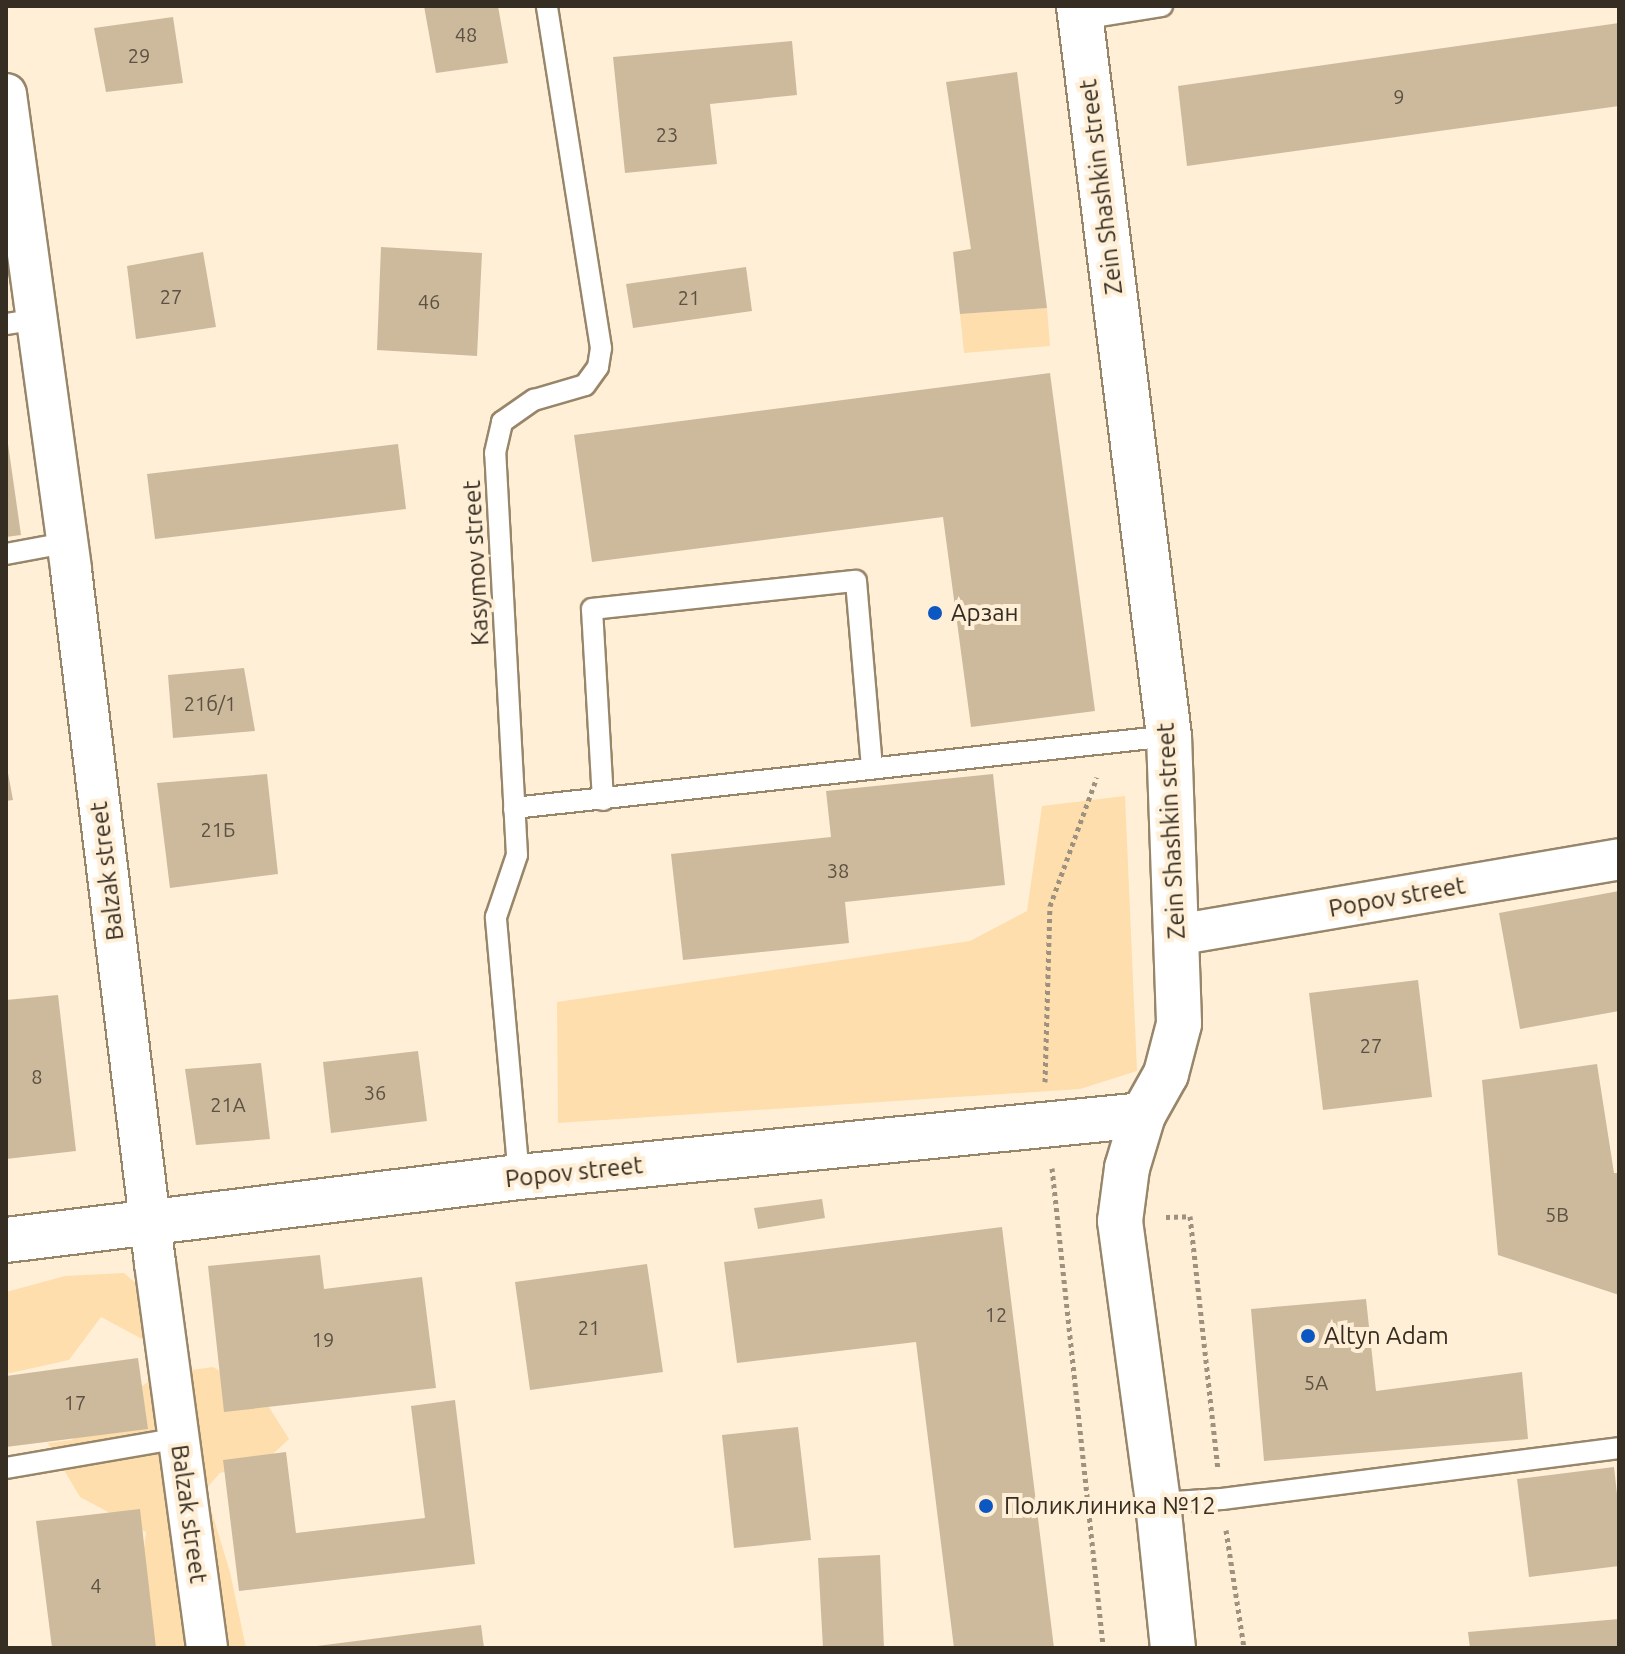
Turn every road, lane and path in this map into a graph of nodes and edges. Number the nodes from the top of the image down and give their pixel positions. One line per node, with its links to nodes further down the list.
1 (547, 6): 12 (lane, Kasymov street)
2 (1162, 6): 3 (lane)
3 (1080, 13): 8 (street, Zein Shashkin street)
4 (6, 94): 5 (street, Balzak street)
5 (22, 321): 6 (street, Balzak street)
6 (65, 543): 7 (lane); 19 (street, Balzak street)
7 (6, 554)
8 (1169, 736): 9 (lane); 14 (street, Zein Shashkin street)
9 (1110, 742): 10 (lane); 16 (path)
10 (872, 768): 11 (lane); 11 (lane)
11 (603, 800): 12 (lane)
12 (514, 808): 17 (lane, Kasymov street)
13 (1619, 859): 14 (street, Popov street)
14 (1176, 935): 15 (street, Zein Shashkin street)
15 (1143, 1115): 16 (street, Popov street); 25 (street, Zein Shashkin street)
16 (1046, 1125): 17 (street, Popov street); 27 (path)
17 (519, 1177): 19 (street, Popov street)
18 (1160, 1217): 24 (path)
19 (150, 1223): 20 (street, Popov street); 21 (street, Balzak street)
20 (6, 1240)
21 (179, 1438): 23 (lane); 26 (street, Balzak street)
22 (1619, 1448): 24 (lane)
23 (6, 1468)
24 (1222, 1499): 25 (lane); 29 (path)
25 (1158, 1503): 28 (street, Zein Shashkin street)
26 (207, 1648)
27 (1103, 1648)
28 (1173, 1648)
29 (1244, 1648)

